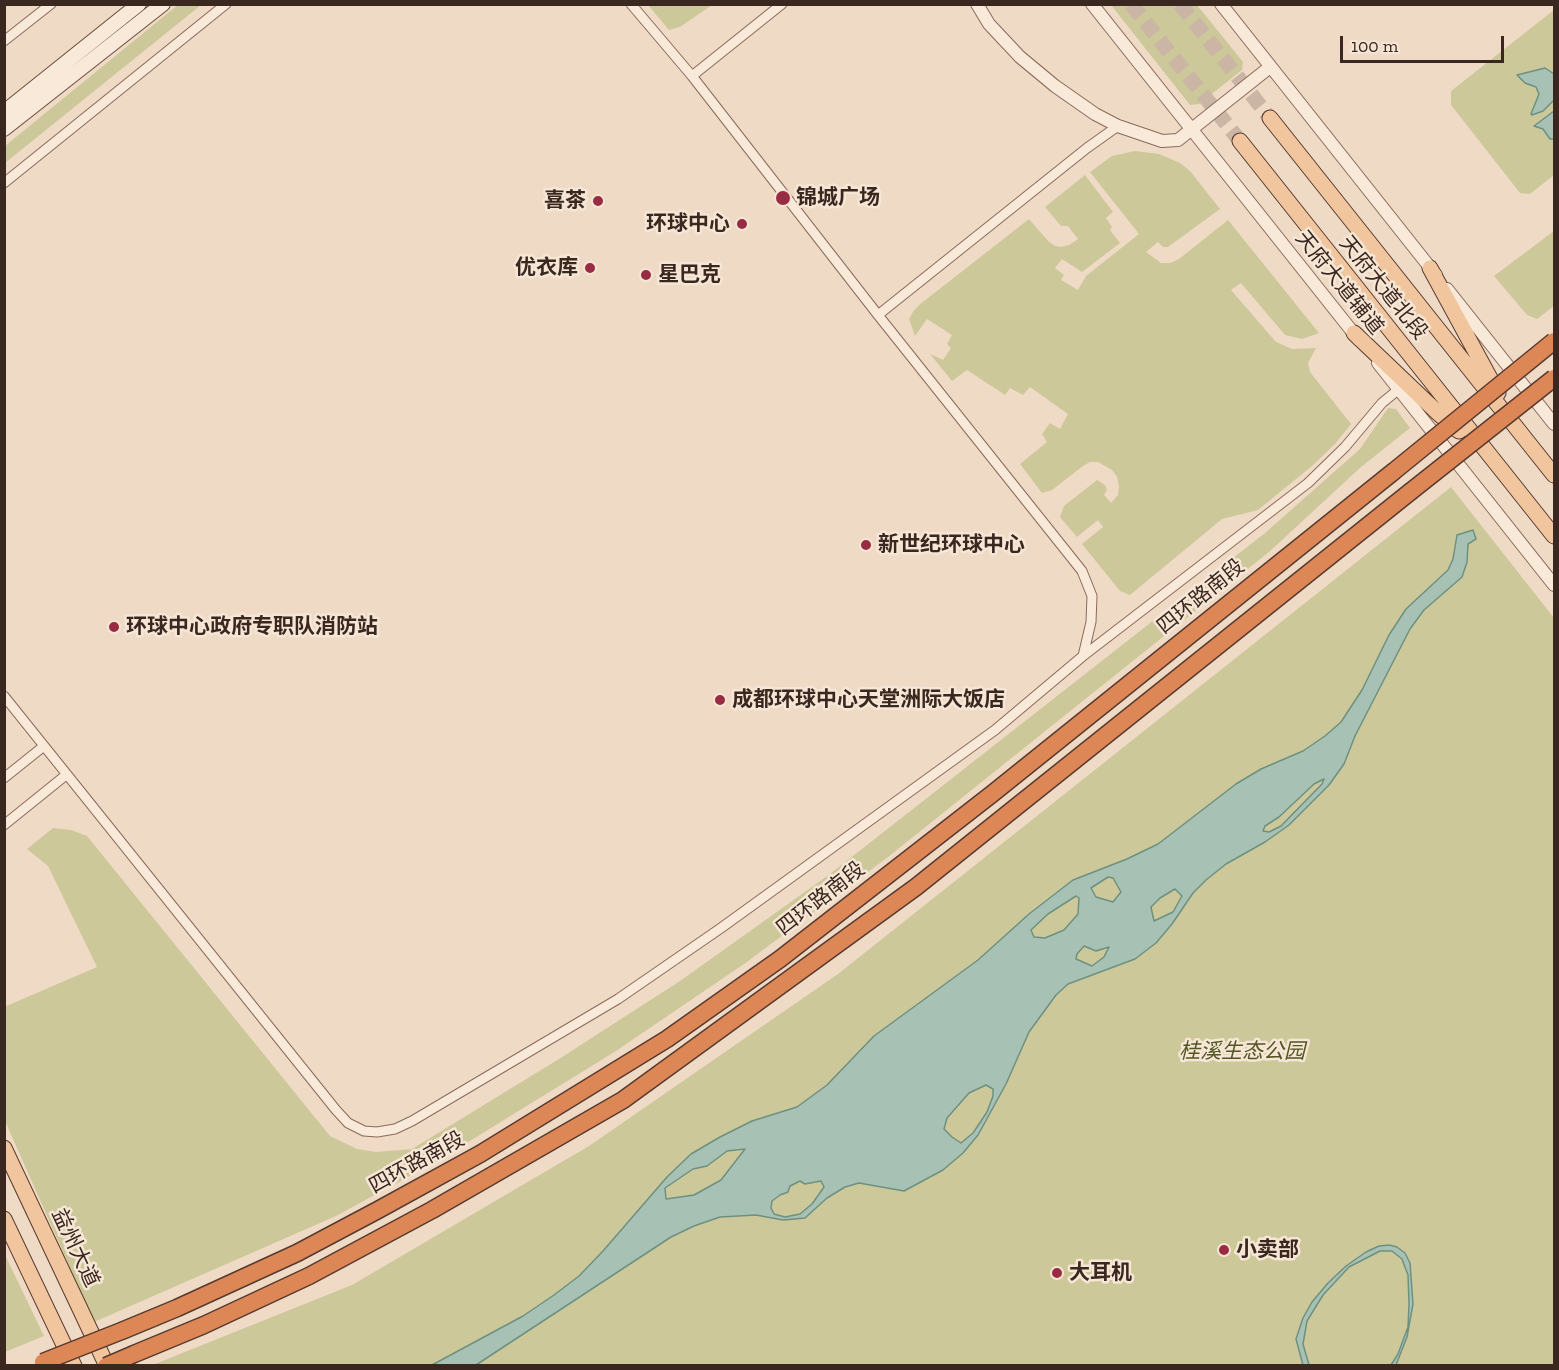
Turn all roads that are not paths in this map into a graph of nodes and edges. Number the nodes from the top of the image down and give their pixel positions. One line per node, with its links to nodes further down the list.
1 (51, 4): 10 (street)
2 (138, 4): 13 (main road)
3 (163, 4): 16 (main road)
4 (226, 4): 19 (street)
5 (631, 4): 12 (street)
6 (782, 4): 12 (street)
7 (977, 4): 15 (street)
8 (1092, 4): 17 (street, 天府大道辅道)
9 (1221, 4): 11 (street)
10 (4, 41)
11 (1270, 67): 17 (street); 20 (street)
12 (692, 76): 21 (street)
13 (4, 112)
14 (1270, 118): 27 (main road, 天府大道北段)
15 (1118, 126): 17 (street); 21 (street)
16 (4, 129)
17 (1192, 129): 22 (street, 天府大道辅道)
18 (1240, 141): 28 (main road, 天府大道北段)
19 (4, 183)
20 (1430, 268): 26 (street); 27 (main road)
21 (878, 315): 32 (street)
22 (1354, 333): 25 (street, 天府大道辅道); 28 (main road)
23 (1554, 341): 40 (highway, 四环路南段, bridge)
24 (1554, 378): 42 (highway, bridge)
25 (1399, 389): 31 (street, 天府大道辅道); 32 (street)
26 (1554, 424)
27 (1524, 437): 29 (main road)
28 (1494, 460): 30 (main road)
29 (1554, 475)
30 (1554, 536)
31 (1554, 585)
32 (1083, 656): 35 (street)
33 (4, 696): 34 (street)
34 (44, 746): 35 (street); 36 (street)
35 (66, 775): 37 (street)
36 (4, 778)
37 (4, 825)
38 (4, 1148): 42 (main road, 益州大道)
39 (4, 1219): 41 (main road)
40 (38, 1364)
41 (74, 1365)
42 (106, 1365)

